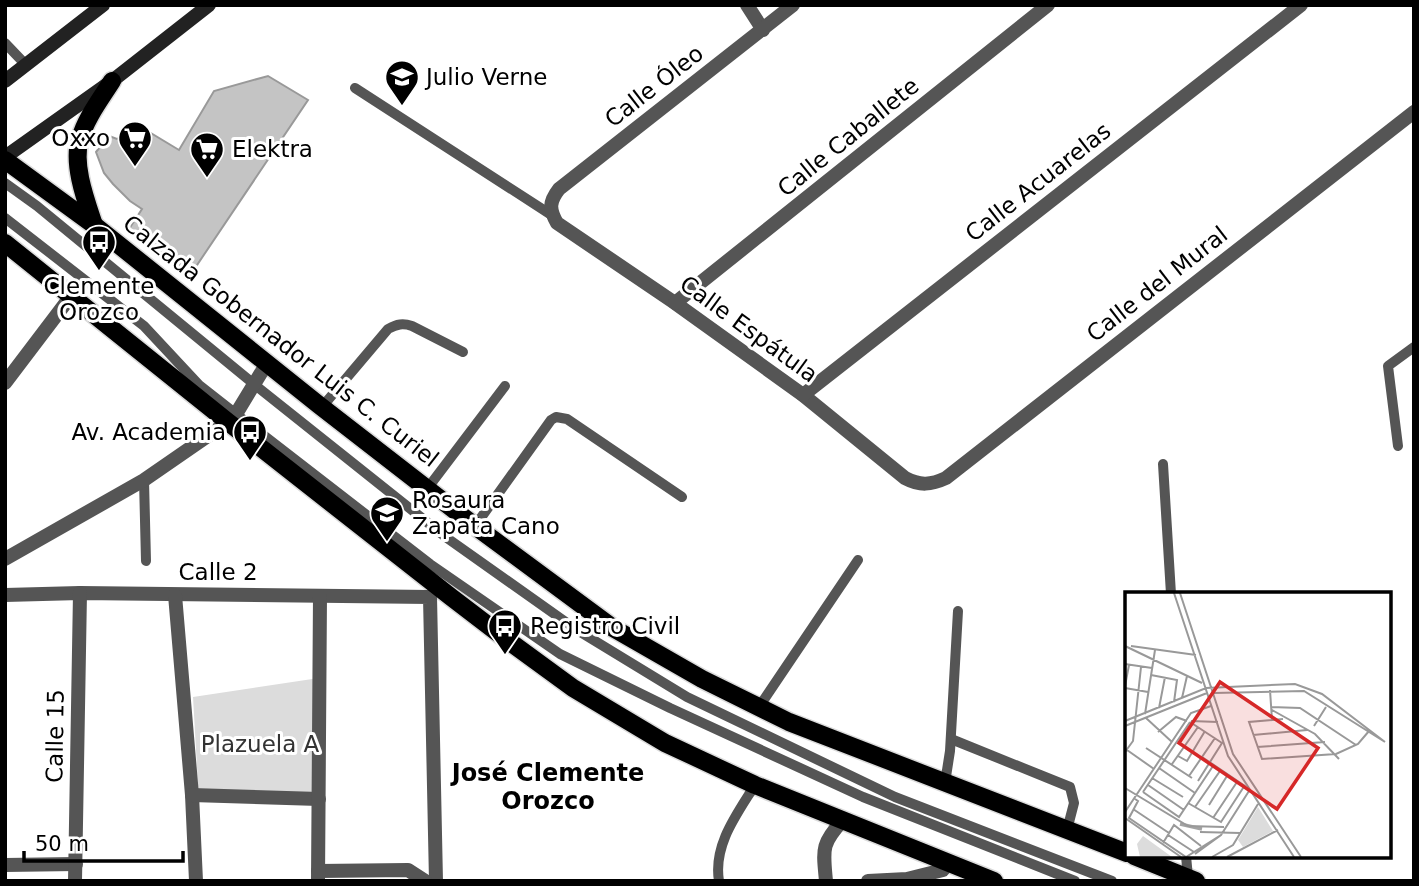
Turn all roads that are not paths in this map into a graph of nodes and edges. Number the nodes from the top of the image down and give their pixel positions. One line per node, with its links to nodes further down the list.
1 (103, 5): 9 (street)
2 (209, 5): 11 (street)
3 (747, 5): 7 (street)
4 (793, 5): 7 (street, Calle Óleo)
5 (1048, 5): 21 (street, Calle Caballete)
6 (1301, 5): 28 (street, Calle Acuarelas)
7 (763, 30): 16 (street, Calle Óleo)
8 (5, 43): 9 (lane)
9 (26, 65): 10 (street)
10 (5, 81)
11 (112, 81): 14 (street); 18 (main road)
12 (355, 88): 16 (lane)
13 (1414, 112): 34 (street, Calle del Mural)
14 (5, 159): 18 (main road, Calzada Gobernador Luis C. Curiel)
15 (5, 183): 26 (lane)
16 (552, 211): 21 (street, Calle Espátula)
17 (5, 218): 30 (lane)
18 (94, 225): 24 (main road, Calzada Gobernador Luis C. Curiel)
19 (5, 243): 20 (main road)
20 (71, 296): 25 (street); 30 (main road)
21 (676, 303): 28 (street, Calle Espátula)
22 (1414, 347): 31 (lane)
23 (463, 352): 29 (lane)
24 (267, 363): 26 (street); 29 (main road, Calzada Gobernador Luis C. Curiel)
25 (5, 383)
26 (255, 384): 30 (street); 72 (lane)
27 (505, 386): 35 (lane)
28 (803, 395): 34 (street, Calle Espátula)
29 (322, 407): 35 (main road, Calzada Gobernador Luis C. Curiel)
30 (232, 418): 33 (street); 50 (main road); 71 (lane)
31 (1398, 446)
32 (1163, 464): 41 (lane)
33 (144, 480): 38 (street); 40 (lane)
34 (926, 484)
35 (427, 489): 37 (main road, Calzada Gobernador Luis C. Curiel)
36 (682, 497): 37 (lane)
37 (475, 526): 47 (main road, Calzada Gobernador Luis C. Curiel)
38 (5, 559)
39 (858, 560): 47 (lane)
40 (146, 561)
41 (1171, 592)
42 (80, 593): 43 (street, Calle 2); 44 (street, Calle 2); 58 (street, Calle 15)
43 (5, 595)
44 (175, 595): 45 (street, Calle 2); 51 (street)
45 (320, 596): 52 (street); 66 (street, Calle 2)
46 (958, 611): 48 (lane)
47 (759, 707): 49 (main road, Calzada Gobernador Luis C. Curiel)
48 (951, 739): 49 (lane); 54 (lane)
49 (945, 783): 54 (main road, Calzada Gobernador Luis C. Curiel)
50 (755, 785): 53 (main road); 67 (lane)
51 (192, 794): 52 (street); 64 (street)
52 (319, 799): 61 (street)
53 (843, 820): 60 (main road); 68 (street)
54 (1068, 830): 55 (main road, Calzada Gobernador Luis C. Curiel)
55 (1125, 852)
56 (1139, 858): 62 (main road)
57 (1187, 858): 62 (lane)
58 (76, 864): 59 (street); 63 (street, Calle 15)
59 (5, 865)
60 (942, 871): 69 (street); 70 (main road)
61 (318, 876): 65 (street)
62 (1192, 879)
63 (75, 881)
64 (196, 881)
65 (425, 881)
66 (436, 881)
67 (719, 881)
68 (826, 881)
69 (868, 881)
70 (994, 881)
71 (1075, 881)
72 (1112, 881)

